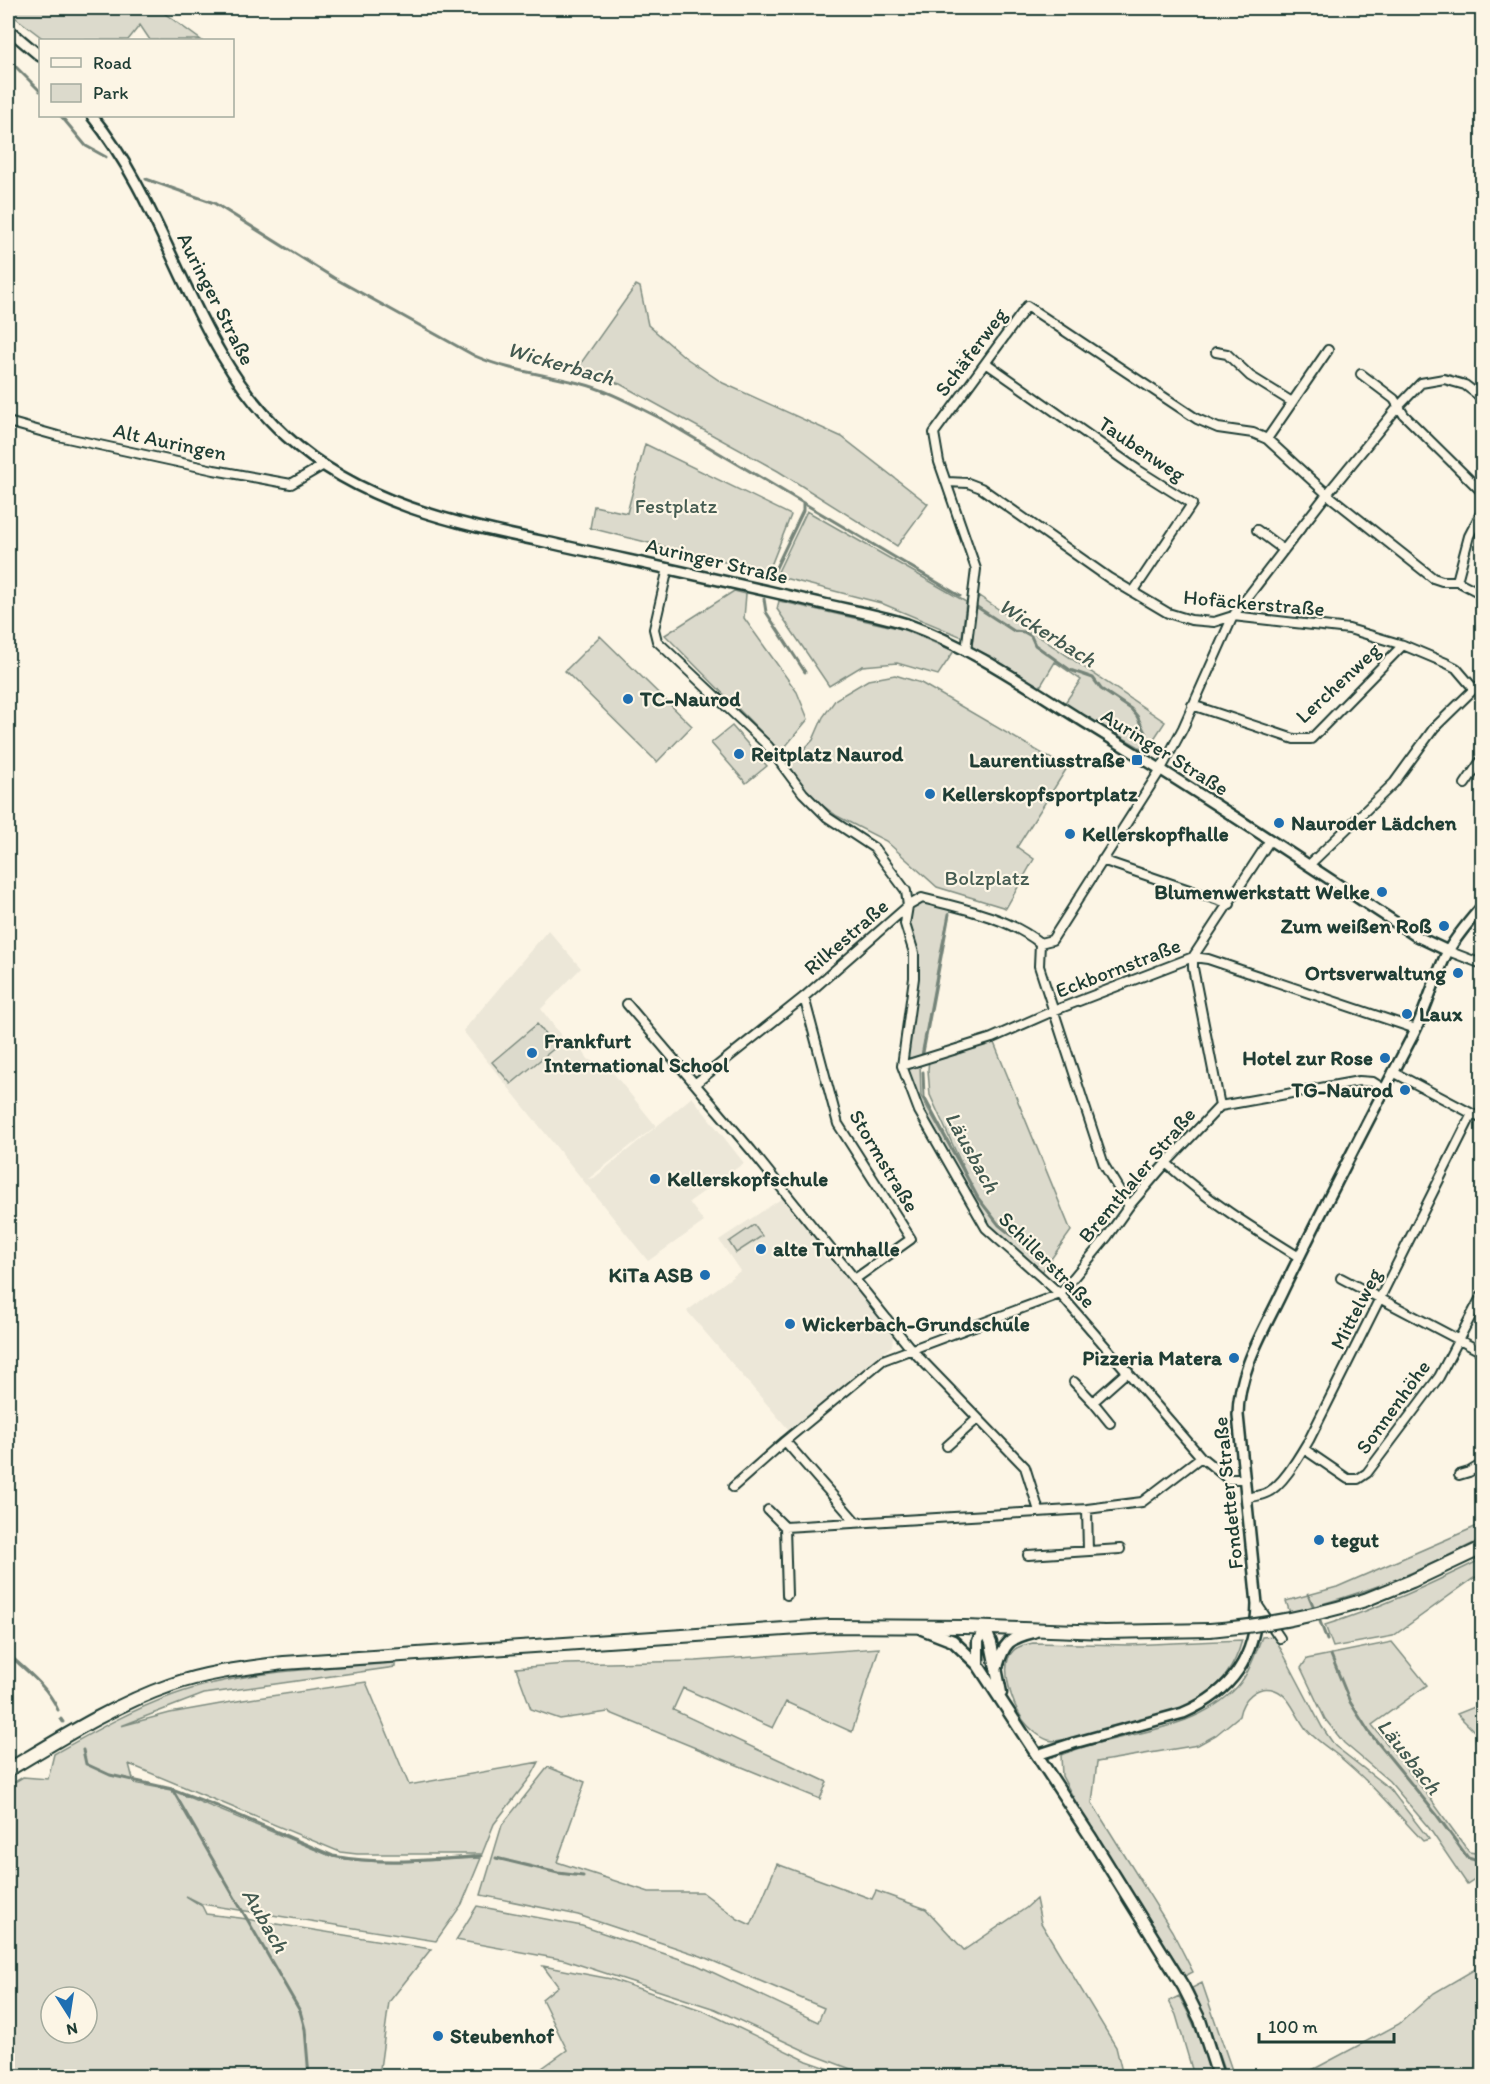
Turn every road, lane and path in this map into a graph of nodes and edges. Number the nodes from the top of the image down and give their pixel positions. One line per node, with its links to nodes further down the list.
1 (8, 29): 2 (street)
2 (39, 55)
3 (93, 117): 13 (street, Auringer Straße)
4 (1328, 350): 9 (street)
5 (1216, 352): 9 (street)
6 (986, 363): 12 (street, Schäferweg); 14 (street, Schäferweg); 22 (street, Taubenweg)
7 (1361, 374): 10 (street)
8 (1482, 398): 10 (street)
9 (1292, 402): 12 (street)
10 (1398, 407): 15 (street); 16 (street)
11 (8, 422): 13 (street, Alt Auringen)
12 (1267, 439): 16 (street, Schäferweg)
13 (322, 466): 20 (street, Auringer Straße)
14 (947, 482): 22 (street, Hofäckerstraße); 26 (street, Schäferweg)
15 (1482, 492)
16 (1327, 494): 19 (street); 21 (street, Schäferweg)
17 (1482, 511): 21 (street)
18 (1257, 530): 19 (street)
19 (1284, 550): 24 (street)
20 (668, 568): 26 (street, Auringer Straße); 37 (street, Schillerstraße)
21 (1457, 581): 23 (street, Schäferweg)
22 (1132, 592): 24 (street, Hofäckerstraße)
23 (1482, 594)
24 (1233, 616): 25 (street, Hofäckerstraße); 29 (street)
25 (1403, 645): 28 (street, Hofäckerstraße); 29 (street, Lerchenweg)
26 (966, 651): 31 (street, Auringer Straße)
27 (1482, 685): 28 (street)
28 (1474, 689): 35 (street)
29 (1192, 705): 31 (street)
30 (1482, 759): 32 (street)
31 (1161, 769): 33 (street, Auringer Straße); 34 (street)
32 (1464, 784)
33 (1270, 840): 35 (street, Auringer Straße); 36 (street)
34 (1102, 861): 36 (street); 39 (street)
35 (1309, 865): 40 (street, Auringer Straße)
36 (1230, 904): 41 (street)
37 (908, 906): 39 (street, Rilkestraße); 43 (street, Rilkestraße); 47 (street, Schillerstraße)
38 (1482, 906): 40 (street, Fondetter Straße)
39 (1040, 943): 45 (street)
40 (1448, 951): 42 (street); 46 (street, Fondetter Straße)
41 (1193, 957): 45 (street, Eckbornstraße); 46 (street, Eckbornstraße); 51 (street)
42 (1482, 964)
43 (804, 998): 49 (street, Rilkestraße); 58 (street, Stormstraße)
44 (627, 1004): 49 (street)
45 (1053, 1011): 47 (street, Eckbornstraße); 55 (street)
46 (1416, 1029): 48 (street, Fondetter Straße)
47 (902, 1065): 59 (street, Schillerstraße)
48 (1393, 1072): 50 (street, Fondetter Straße); 52 (street)
49 (696, 1083): 58 (street)
50 (1384, 1089): 51 (street, Bremthaler Straße); 56 (street, Fondetter Straße)
51 (1220, 1106): 54 (street, Bremthaler Straße)
52 (1473, 1114): 53 (street); 61 (street, Mittelweg)
53 (1482, 1119)
54 (1166, 1163): 55 (street, Bremthaler Straße); 56 (street)
55 (1129, 1206): 59 (street, Bremthaler Straße)
56 (1299, 1257): 76 (street, Fondetter Straße)
57 (1341, 1278): 61 (street)
58 (855, 1279): 63 (street)
59 (1060, 1294): 63 (street, Bremthaler Straße); 65 (street, Schillerstraße)
60 (1482, 1295): 62 (street, Sonnenhöhe)
61 (1381, 1299): 62 (street); 72 (street, Mittelweg)
62 (1460, 1340): 64 (street); 72 (street, Sonnenhöhe)
63 (911, 1350): 68 (street); 70 (street, Bremthaler Straße)
64 (1482, 1352)
65 (1128, 1371): 67 (street); 73 (street, Schillerstraße)
66 (1074, 1382): 67 (street)
67 (1093, 1402): 69 (street)
68 (977, 1419): 71 (street); 81 (street)
69 (1110, 1423)
70 (785, 1441): 77 (street, Bremthaler Straße); 82 (street)
71 (947, 1446)
72 (1304, 1449): 78 (street, Mittelweg)
73 (1201, 1456): 76 (street, Schillerstraße); 79 (street)
74 (1482, 1464): 75 (street)
75 (1459, 1475)
76 (1245, 1479): 78 (street, Fondetter Straße)
77 (733, 1487)
78 (1247, 1498): 89 (street, Fondetter Straße)
79 (1087, 1509): 81 (street); 86 (street)
80 (768, 1510): 83 (street)
81 (1039, 1511): 82 (street)
82 (855, 1521): 83 (street)
83 (785, 1527): 88 (street)
84 (1482, 1548): 92 (main road, bridge)
85 (1120, 1550): 86 (street)
86 (1088, 1551): 87 (street)
87 (1028, 1555)
88 (787, 1595)
89 (1257, 1604): 93 (street); 97 (street, Fondetter Straße)
90 (913, 1626): 91 (main road); 94 (main road); 98 (main road)
91 (985, 1628): 92 (main road); 94 (main road); 95 (main road)
92 (1052, 1630): 95 (main road)
93 (1280, 1638)
94 (978, 1665): 96 (main road)
95 (996, 1671): 96 (main road)
96 (1006, 1707): 97 (main road)
97 (1037, 1755): 99 (main road)
98 (8, 1770)
99 (1218, 2076)

